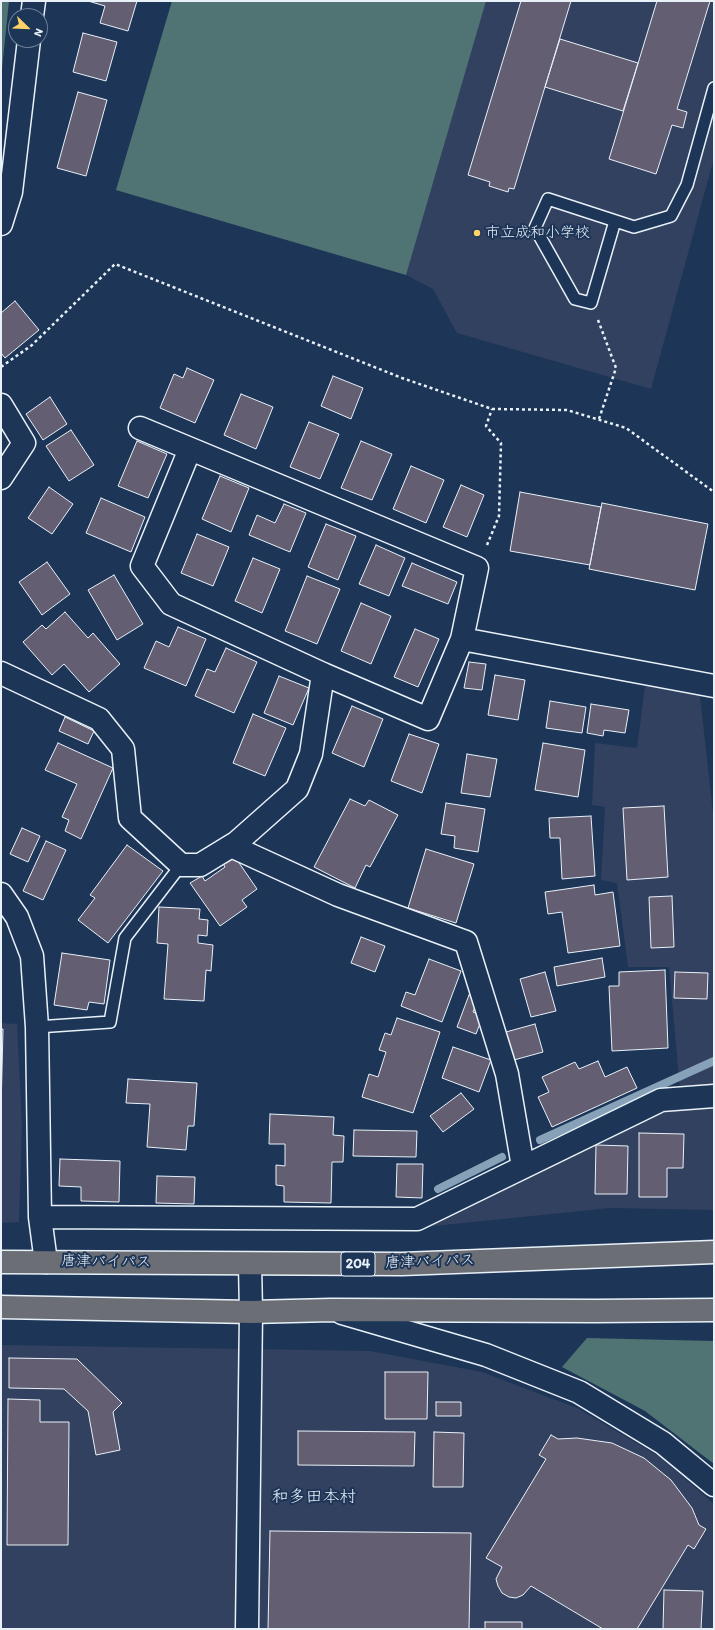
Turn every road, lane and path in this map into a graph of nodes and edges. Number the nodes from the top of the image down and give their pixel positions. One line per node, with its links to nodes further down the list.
1 (28, 48): 4 (street)
2 (714, 88): 3 (lane)
3 (615, 221): 5 (lane); 5 (lane)
4 (1, 224)
5 (591, 303): 9 (path)
6 (1, 367): 8 (path)
7 (1, 405): 12 (street)
8 (492, 409): 9 (path); 14 (path)
9 (599, 419): 13 (path)
10 (140, 428): 11 (street)
11 (190, 449): 14 (street); 17 (street)
12 (1, 478)
13 (714, 492)
14 (478, 568): 15 (street)
15 (462, 639): 17 (street); 18 (street)
16 (1, 673): 20 (street)
17 (323, 674): 19 (street)
18 (714, 686)
19 (231, 846): 20 (street); 24 (street)
20 (181, 865): 22 (lane)
21 (1, 894): 22 (street)
22 (37, 1028): 25 (street)
23 (714, 1096): 24 (street)
24 (523, 1167): 25 (street)
25 (40, 1217): 28 (street)
26 (714, 1252): 29 (highway, 唐津バイパス / 204)
27 (1, 1262): 28 (highway, 唐津バイパス / 204)
28 (46, 1262): 29 (highway, 唐津バイパス / 204)
29 (250, 1264): 33 (street)
30 (1, 1307): 33 (highway)
31 (331, 1310): 32 (highway); 33 (highway); 34 (street)
32 (714, 1310)
33 (251, 1312): 35 (street)
34 (714, 1485)
35 (247, 1629)

